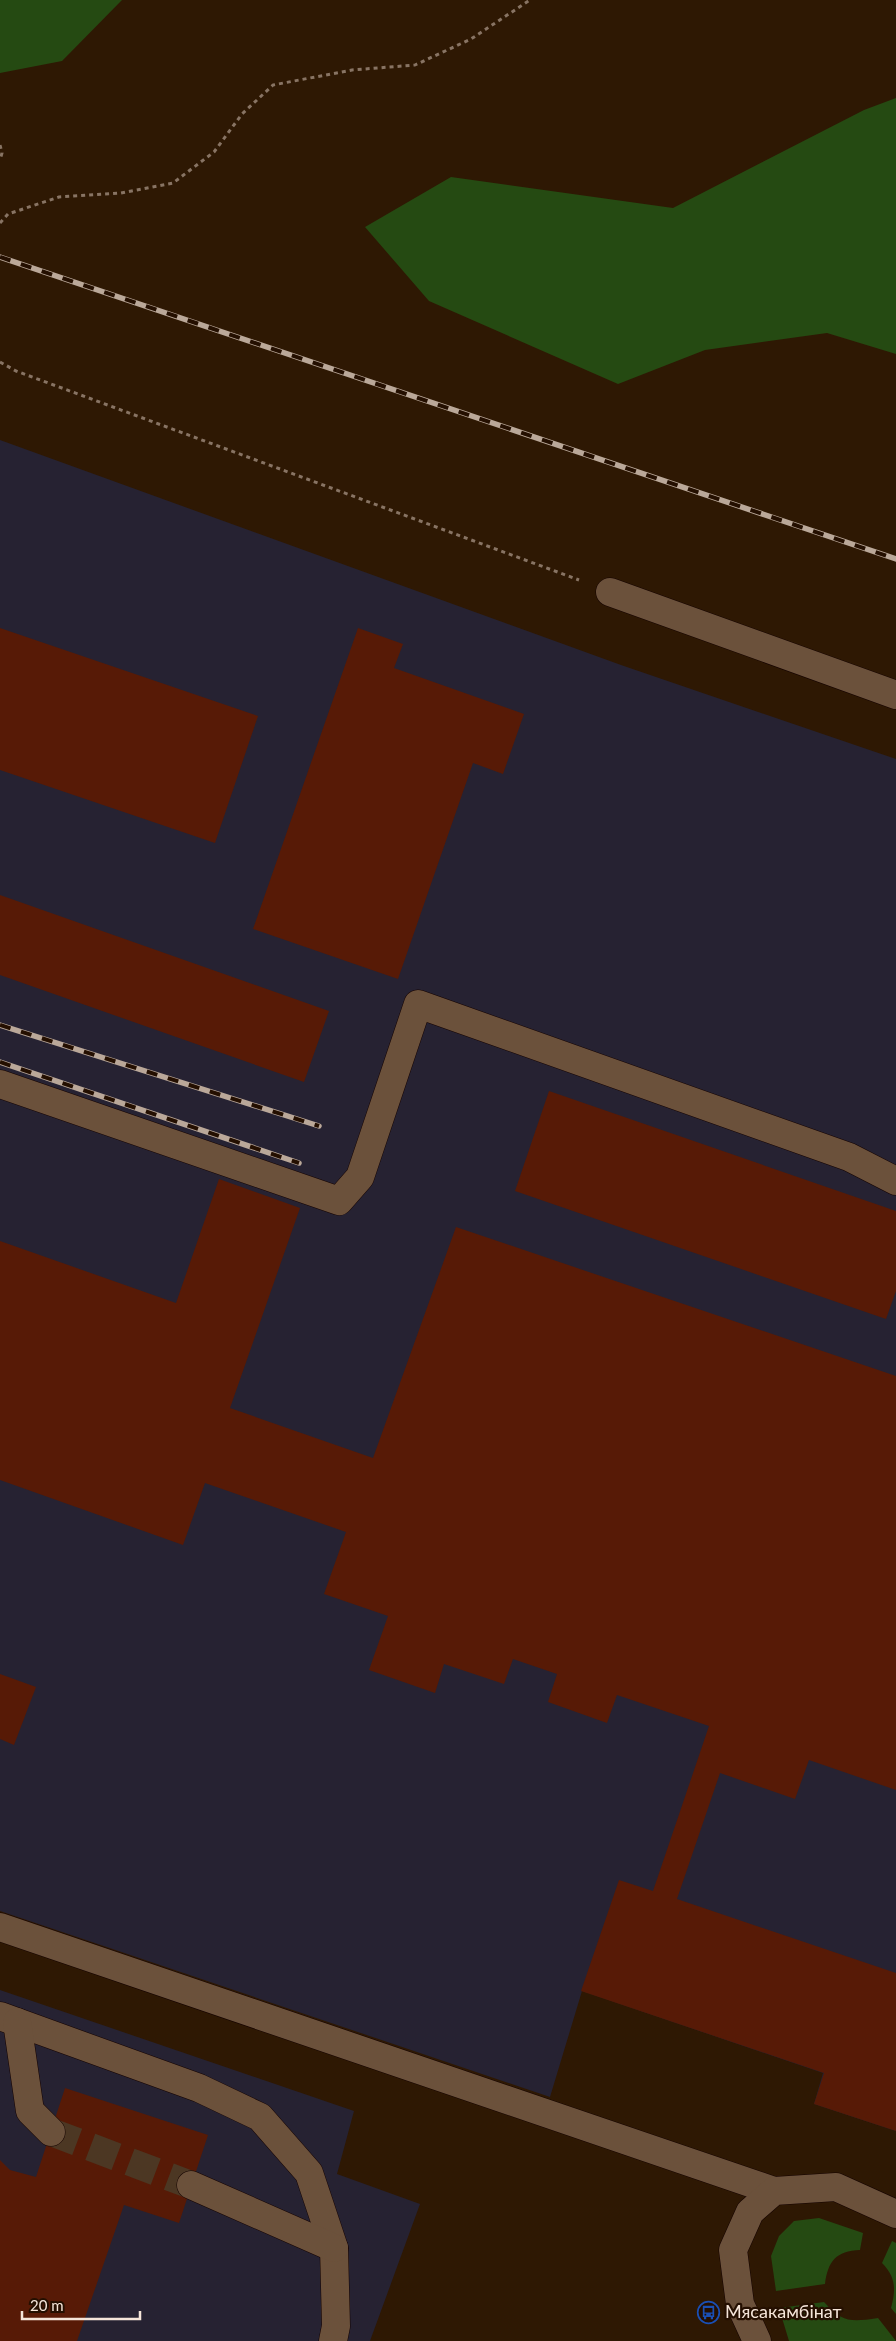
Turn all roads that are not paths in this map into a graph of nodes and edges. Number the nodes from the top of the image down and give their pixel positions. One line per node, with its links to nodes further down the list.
1 (610, 592): 2 (street)
2 (896, 694)
3 (0, 1084): 4 (street)
4 (896, 1181)
5 (0, 1926): 9 (street)
6 (9, 2019): 7 (street); 11 (street)
7 (51, 2132)
8 (191, 2185): 11 (street)
9 (774, 2191): 10 (street); 13 (street)
10 (896, 2214)
11 (334, 2248): 12 (street)
12 (333, 2341)
13 (757, 2341)

